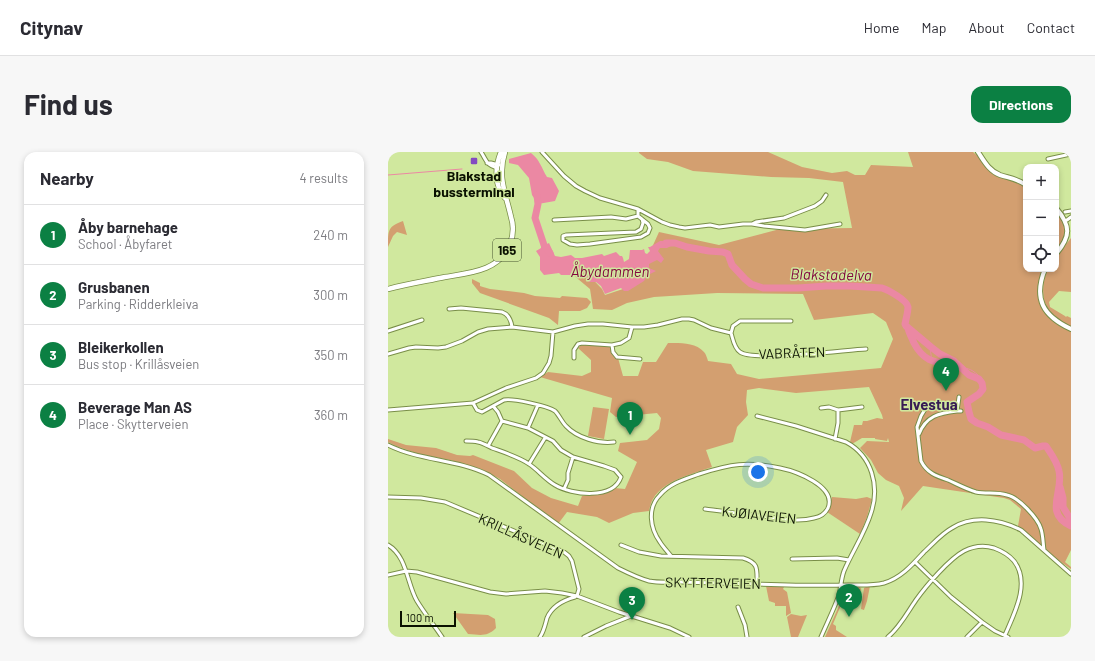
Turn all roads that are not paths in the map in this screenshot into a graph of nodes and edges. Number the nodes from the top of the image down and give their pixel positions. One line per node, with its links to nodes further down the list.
1 (481, 152): 8 (street)
2 (501, 152): 8 (main road, 165)
3 (505, 152): 8 (main road, 165)
4 (542, 152): 11 (street)
5 (978, 152): 9 (main road)
6 (1071, 154): 7 (street)
7 (1048, 159)
8 (498, 166): 23 (main road, 165)
9 (1023, 183)
10 (826, 195): 19 (street)
11 (638, 209): 15 (street); 19 (street)
12 (1059, 211): 16 (main road)
13 (1071, 211): 14 (street)
14 (1065, 212)
15 (638, 216): 17 (street); 18 (street)
16 (1069, 218): 21 (main road)
17 (554, 220)
18 (642, 220): 18 (street)
19 (752, 224): 20 (street)
20 (840, 224)
21 (1059, 250)
22 (1044, 272): 29 (main road)
23 (388, 289)
24 (449, 308): 27 (street)
25 (422, 320): 30 (street)
26 (791, 321): 32 (street)
27 (512, 327): 31 (street); 35 (street)
28 (632, 327): 31 (street); 32 (street); 33 (street)
29 (1071, 329)
30 (388, 331)
31 (553, 332): 39 (street)
32 (730, 333): 34 (street, VABRÅTEN)
33 (612, 345): 36 (street); 37 (street)
34 (866, 349)
35 (388, 354)
36 (574, 358)
37 (640, 359)
38 (958, 397): 50 (street)
39 (473, 403): 41 (street); 45 (street)
40 (538, 405): 41 (street); 49 (street); 54 (street)
41 (493, 406): 48 (street)
42 (927, 406): 50 (street)
43 (862, 407): 46 (street)
44 (822, 408): 46 (street)
45 (388, 410)
46 (838, 410): 52 (street)
47 (757, 416): 52 (street)
48 (502, 421): 49 (street); 56 (street)
49 (528, 428): 51 (street)
50 (918, 435): 64 (street)
51 (545, 438): 57 (street); 58 (street)
52 (835, 439): 67 (street)
53 (466, 441): 56 (street)
54 (614, 442)
55 (388, 445): 73 (street, SKYTTERVEIEN)
56 (488, 446): 58 (street)
57 (573, 457): 59 (street); 59 (street)
58 (529, 464): 59 (street)
59 (564, 489)
60 (388, 497): 75 (street, KRILLÅSVEIEN)
61 (705, 509): 65 (street, KJØIAVEIEN)
62 (388, 545): 69 (street)
63 (622, 545): 65 (street)
64 (1044, 550): 68 (street, SKYTTERVEIEN); 70 (street, SKYTTERVEIEN)
65 (672, 556): 73 (street)
66 (792, 559): 67 (street)
67 (849, 560): 74 (street)
68 (915, 562): 72 (street); 74 (street, SKYTTERVEIEN)
69 (406, 571): 71 (street); 75 (street); 81 (street)
70 (1071, 574)
71 (388, 576)
72 (932, 580): 78 (street); 79 (street); 80 (street)
73 (757, 584): 74 (street, SKYTTERVEIEN)
74 (841, 586): 86 (street)
75 (577, 596): 77 (street); 82 (street)
76 (738, 608): 85 (street)
77 (631, 616): 83 (street); 84 (street)
78 (982, 622): 80 (street); 87 (street)
79 (888, 636)
80 (1006, 636)
81 (442, 637)
82 (540, 637)
83 (584, 637)
84 (689, 637)
85 (748, 637)
86 (821, 637)
87 (967, 637)

